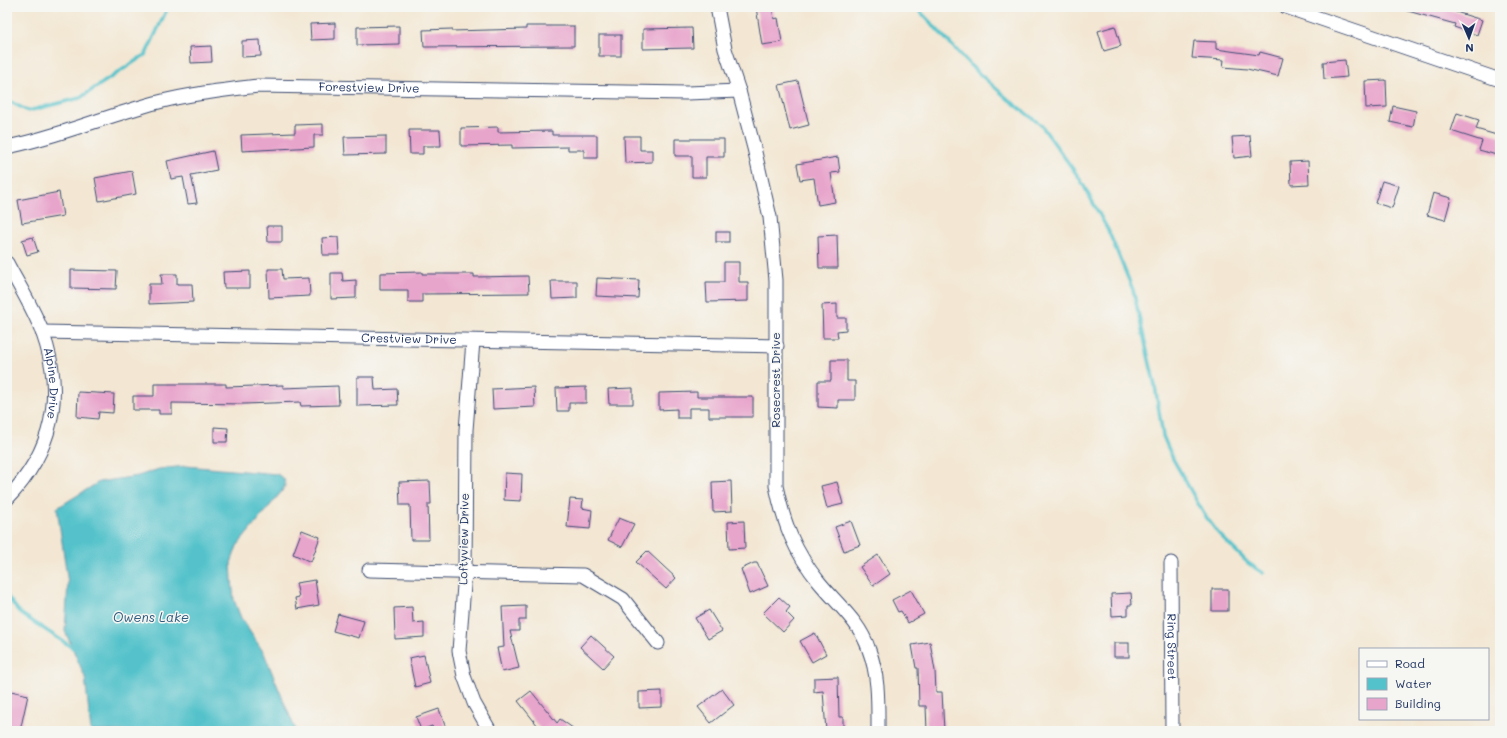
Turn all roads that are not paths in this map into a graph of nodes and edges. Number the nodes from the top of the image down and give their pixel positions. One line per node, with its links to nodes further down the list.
1 (717, 7): 4 (street, Rosecrest Drive)
2 (1286, 7): 3 (street)
3 (1500, 80)
4 (739, 91): 5 (street, Forestview Drive); 9 (street, Rosecrest Drive)
5 (7, 147)
6 (7, 263): 7 (street, Alpine Drive)
7 (42, 332): 8 (street, Crestview Drive); 10 (street, Alpine Drive)
8 (473, 341): 9 (street, Crestview Drive); 13 (street, Loftyview Drive)
9 (777, 346): 16 (street, Rosecrest Drive)
10 (7, 499)
11 (1171, 563): 17 (street, Ring Street)
12 (369, 570): 13 (street)
13 (465, 572): 14 (street); 15 (street, Loftyview Drive)
14 (658, 643)
15 (490, 731)
16 (878, 731)
17 (1172, 731)

